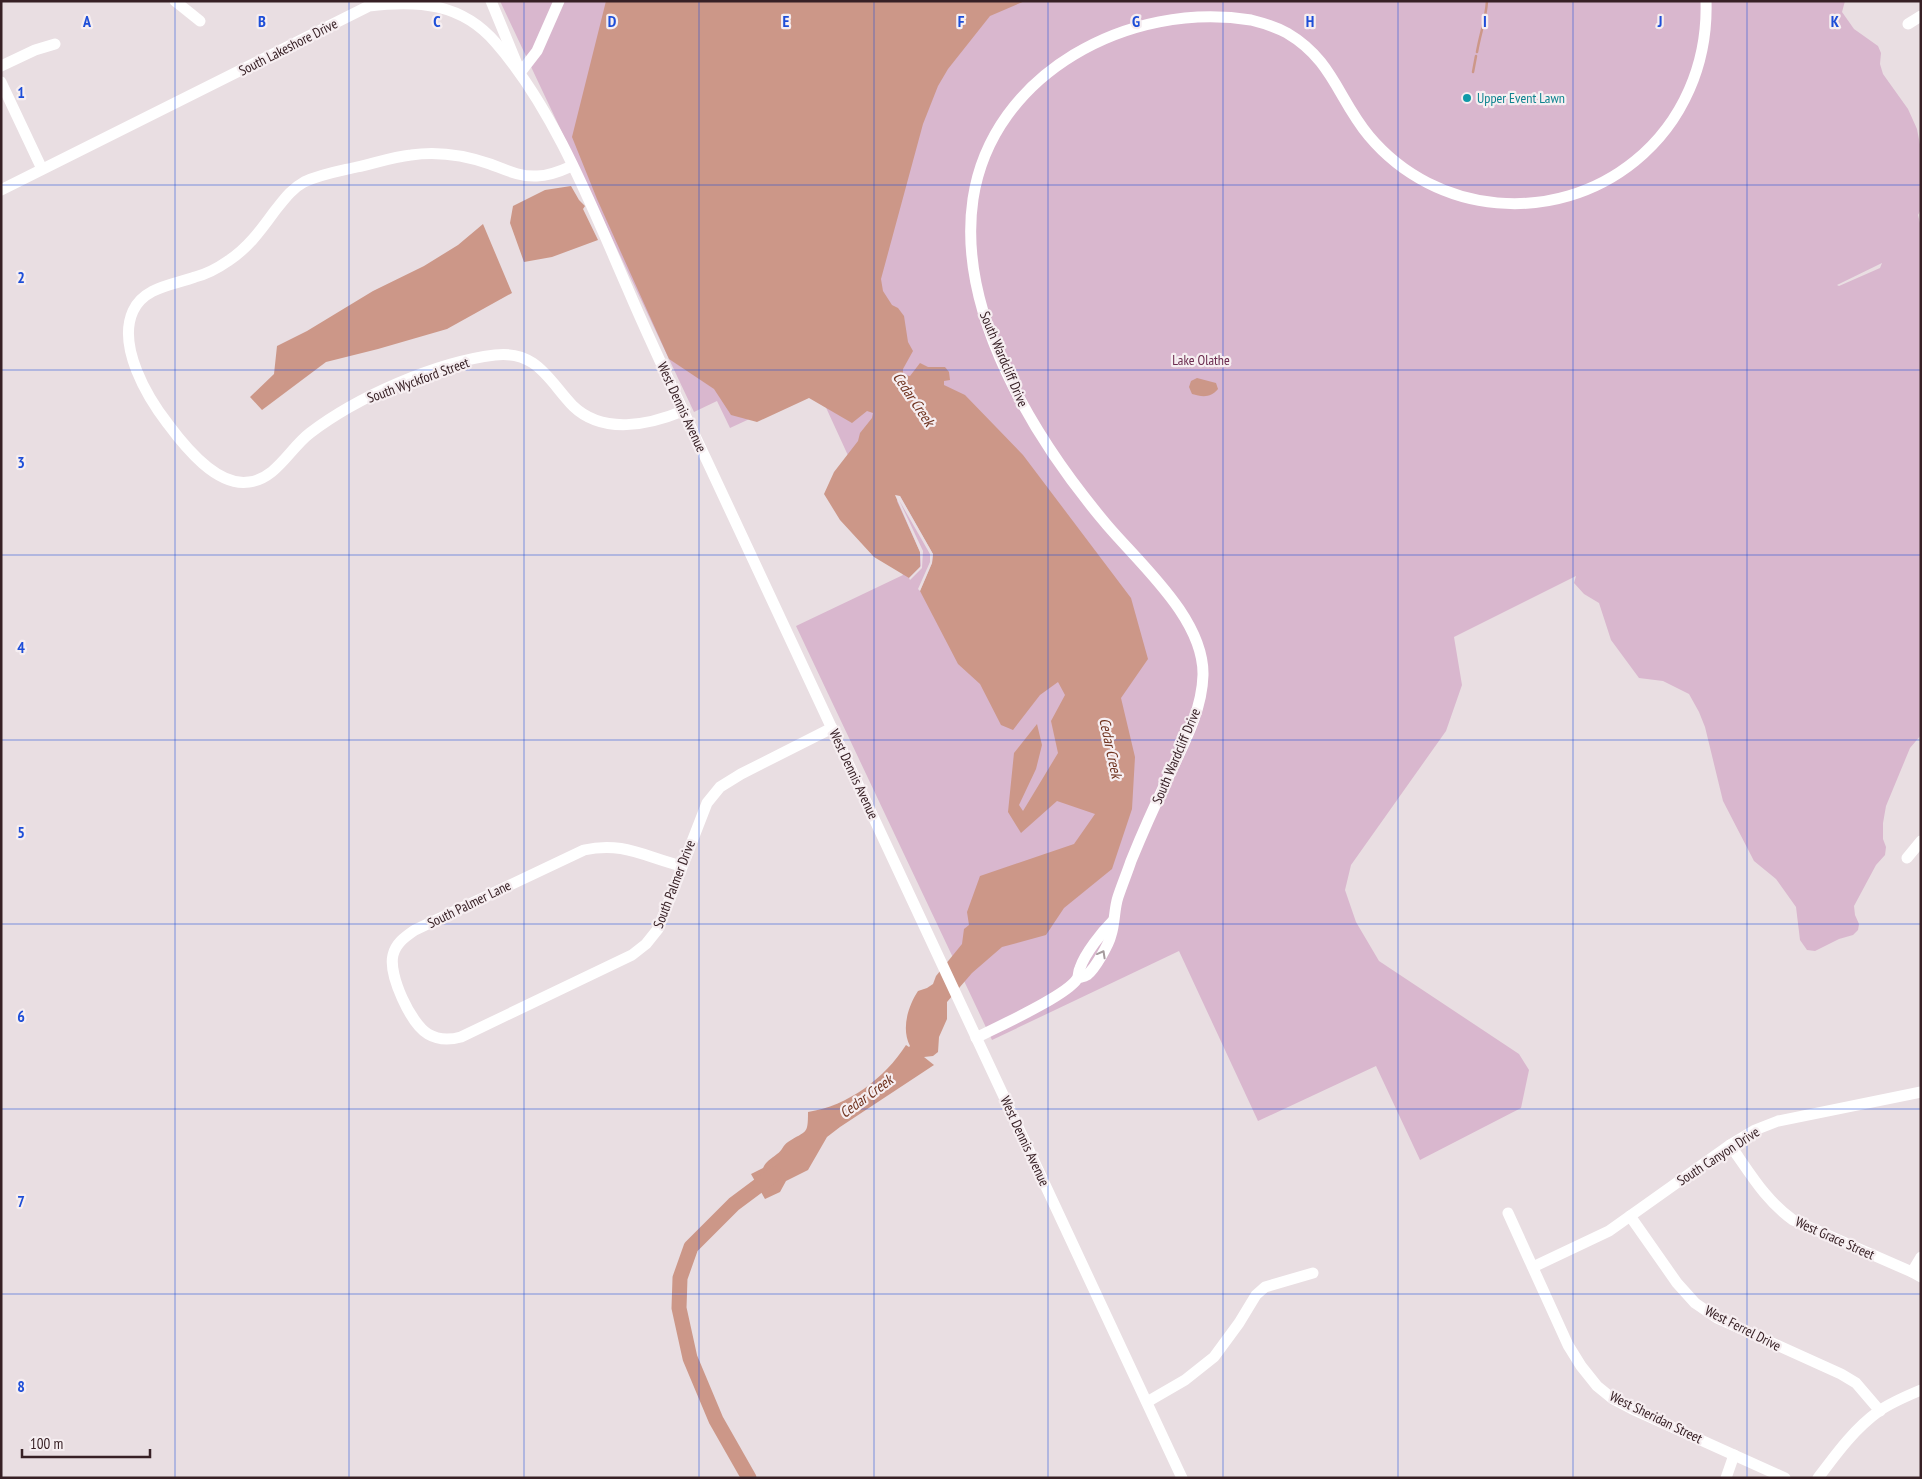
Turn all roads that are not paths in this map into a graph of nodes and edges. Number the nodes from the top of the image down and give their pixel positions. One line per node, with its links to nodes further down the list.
1 (175, 1): 7 (street)
2 (491, 1): 11 (street)
3 (559, 1): 11 (street)
4 (1706, 1): 22 (street, South Wardcliff Drive)
5 (372, 4): 11 (street, South Lakeshore Drive); 14 (street, South Lakeshore Drive)
6 (1921, 16): 8 (street)
7 (200, 21)
8 (1908, 24)
9 (54, 44): 10 (street)
10 (1, 66)
11 (520, 73): 13 (street, West Dennis Avenue)
12 (1, 82): 14 (street)
13 (572, 166): 16 (street, West Dennis Avenue); 16 (street, South Wyckford Street)
14 (42, 170): 15 (street, South Lakeshore Drive)
15 (1, 190)
16 (683, 411): 17 (street, West Dennis Avenue)
17 (832, 728): 20 (street, South Palmer Drive); 22 (street, West Dennis Avenue)
18 (1921, 841): 19 (street)
19 (1907, 858)
20 (682, 866): 21 (street, South Palmer Drive); 21 (street, South Palmer Lane)
21 (470, 1032)
22 (976, 1038): 32 (street, West Dennis Avenue)
23 (1921, 1092): 24 (street, South Canyon Drive)
24 (1730, 1145): 26 (street, South Canyon Drive); 30 (street, West Grace Street)
25 (1508, 1213): 28 (street, West Sheridan Street)
26 (1630, 1216): 28 (street, South Canyon Drive); 33 (street, West Ferrel Drive)
27 (1921, 1256): 30 (street, West Grace Street)
28 (1533, 1267): 34 (street, West Sheridan Street)
29 (1313, 1273): 32 (street)
30 (1917, 1274)
31 (1921, 1390): 33 (street)
32 (1147, 1402): 35 (street, West Dennis Avenue)
33 (1880, 1411): 38 (street)
34 (1734, 1455): 36 (street); 37 (street, West Sheridan Street)
35 (1182, 1478)
36 (1726, 1478)
37 (1785, 1478)
38 (1818, 1478)

